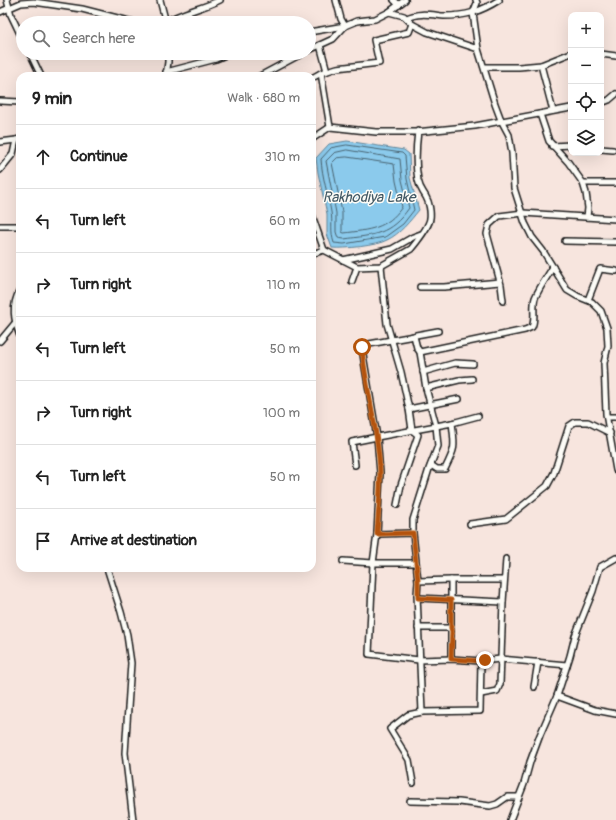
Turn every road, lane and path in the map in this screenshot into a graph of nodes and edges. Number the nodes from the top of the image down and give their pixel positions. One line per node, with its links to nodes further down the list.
1 (7, 0): 10 (street)
2 (160, 0): 15 (street)
3 (220, 0): 16 (street)
4 (336, 0): 20 (street)
5 (394, 0): 9 (street)
6 (405, 0): 9 (street)
7 (476, 0): 13 (street)
8 (499, 0): 13 (street)
9 (399, 5): 12 (street)
10 (8, 8): 11 (street); 14 (street); 19 (street)
11 (0, 12)
12 (389, 12): 17 (street); 20 (street)
13 (473, 13): 17 (street); 24 (street)
14 (111, 16)
15 (164, 16)
16 (179, 16)
17 (407, 18): 18 (street)
18 (412, 24): 24 (street); 38 (street)
19 (16, 25)
20 (345, 26): 21 (street); 22 (street)
21 (316, 31)
22 (320, 45): 23 (street); 38 (street)
23 (316, 47)
24 (478, 49): 33 (street)
25 (568, 54): 32 (street)
26 (604, 54): 27 (street)
27 (616, 56)
28 (33, 60): 34 (street)
29 (168, 60): 35 (street)
30 (213, 60): 36 (street)
31 (290, 60): 37 (street)
32 (541, 65): 33 (street); 45 (street)
33 (485, 67): 47 (street)
34 (39, 72)
35 (166, 72)
36 (173, 72)
37 (267, 72)
38 (324, 72): 39 (street); 48 (street)
39 (316, 76)
40 (616, 94): 43 (street)
41 (0, 101): 42 (street)
42 (16, 102)
43 (604, 102)
44 (568, 108): 45 (street)
45 (552, 111): 46 (street)
46 (540, 114): 47 (street); 55 (street)
47 (501, 120): 49 (street); 61 (street)
48 (330, 128): 49 (street); 50 (street)
49 (418, 131): 67 (street)
50 (316, 137)
51 (16, 140): 52 (street)
52 (0, 142)
53 (568, 145): 55 (street)
54 (16, 146): 58 (street)
55 (552, 146): 59 (street)
56 (604, 148): 57 (street)
57 (613, 150)
58 (0, 170)
59 (583, 183): 60 (street); 62 (street)
60 (616, 183)
61 (523, 213): 62 (street); 75 (street); 78 (street)
62 (586, 217): 63 (street)
63 (616, 220)
64 (0, 226): 65 (street)
65 (16, 226)
66 (316, 227): 70 (street)
67 (421, 234): 72 (street); 73 (street)
68 (565, 242): 69 (street)
69 (616, 242)
70 (324, 250): 71 (street); 72 (street)
71 (316, 253)
72 (343, 260): 74 (street)
73 (381, 266): 74 (street); 86 (street)
74 (357, 267): 77 (street)
75 (553, 267): 81 (street); 88 (street)
76 (616, 271): 81 (street)
77 (352, 281)
78 (500, 282): 79 (street); 82 (street)
79 (420, 287)
80 (16, 297): 83 (street)
81 (588, 300): 97 (street)
82 (503, 301)
83 (15, 323): 87 (street)
84 (438, 331): 85 (street)
85 (414, 336): 86 (street); 88 (street)
86 (391, 340): 95 (street); 103 (street)
87 (0, 341)
88 (420, 352): 90 (street)
89 (473, 364): 90 (street)
90 (424, 372): 92 (street)
91 (472, 379): 92 (street)
92 (426, 388): 94 (street)
93 (459, 399): 94 (street)
94 (431, 404): 95 (street); 100 (street)
95 (409, 409): 101 (street)
96 (478, 416): 99 (street)
97 (607, 417): 98 (street); 102 (street)
98 (616, 418)
99 (452, 423): 100 (street); 104 (street)
100 (436, 426): 101 (street); 104 (street)
101 (412, 430): 103 (street); 107 (street)
102 (610, 433): 106 (street); 108 (street)
103 (377, 437): 105 (street); 110 (street)
104 (432, 465): 109 (street)
105 (355, 466)
106 (616, 470)
107 (397, 505)
108 (470, 524)
109 (413, 533): 110 (street); 114 (street)
110 (377, 534): 115 (street)
111 (616, 558): 130 (street)
112 (506, 559): 118 (street)
113 (343, 561): 115 (street)
114 (416, 563): 115 (street); 119 (street)
115 (373, 564): 127 (street)
116 (108, 572): 139 (street)
117 (451, 580): 118 (street); 119 (street); 121 (street)
118 (504, 580): 122 (street)
119 (418, 581): 120 (street)
120 (418, 598): 121 (street); 123 (street)
121 (451, 600): 122 (street); 124 (street)
122 (503, 602): 126 (street)
123 (418, 628): 124 (street); 127 (street)
124 (451, 628): 125 (street)
125 (451, 659): 127 (street); 128 (street)
126 (501, 659): 128 (street); 129 (street); 132 (street)
127 (419, 660): 134 (street)
128 (481, 661): 132 (street)
129 (538, 662): 130 (street); 131 (street)
130 (568, 665): 133 (street)
131 (534, 687)
132 (480, 694): 134 (street)
133 (557, 696): 135 (street); 137 (street)
134 (422, 712): 136 (street)
135 (616, 714)
136 (413, 783)
137 (519, 797): 138 (street); 140 (street)
138 (410, 801)
139 (133, 820)
140 (510, 820)

